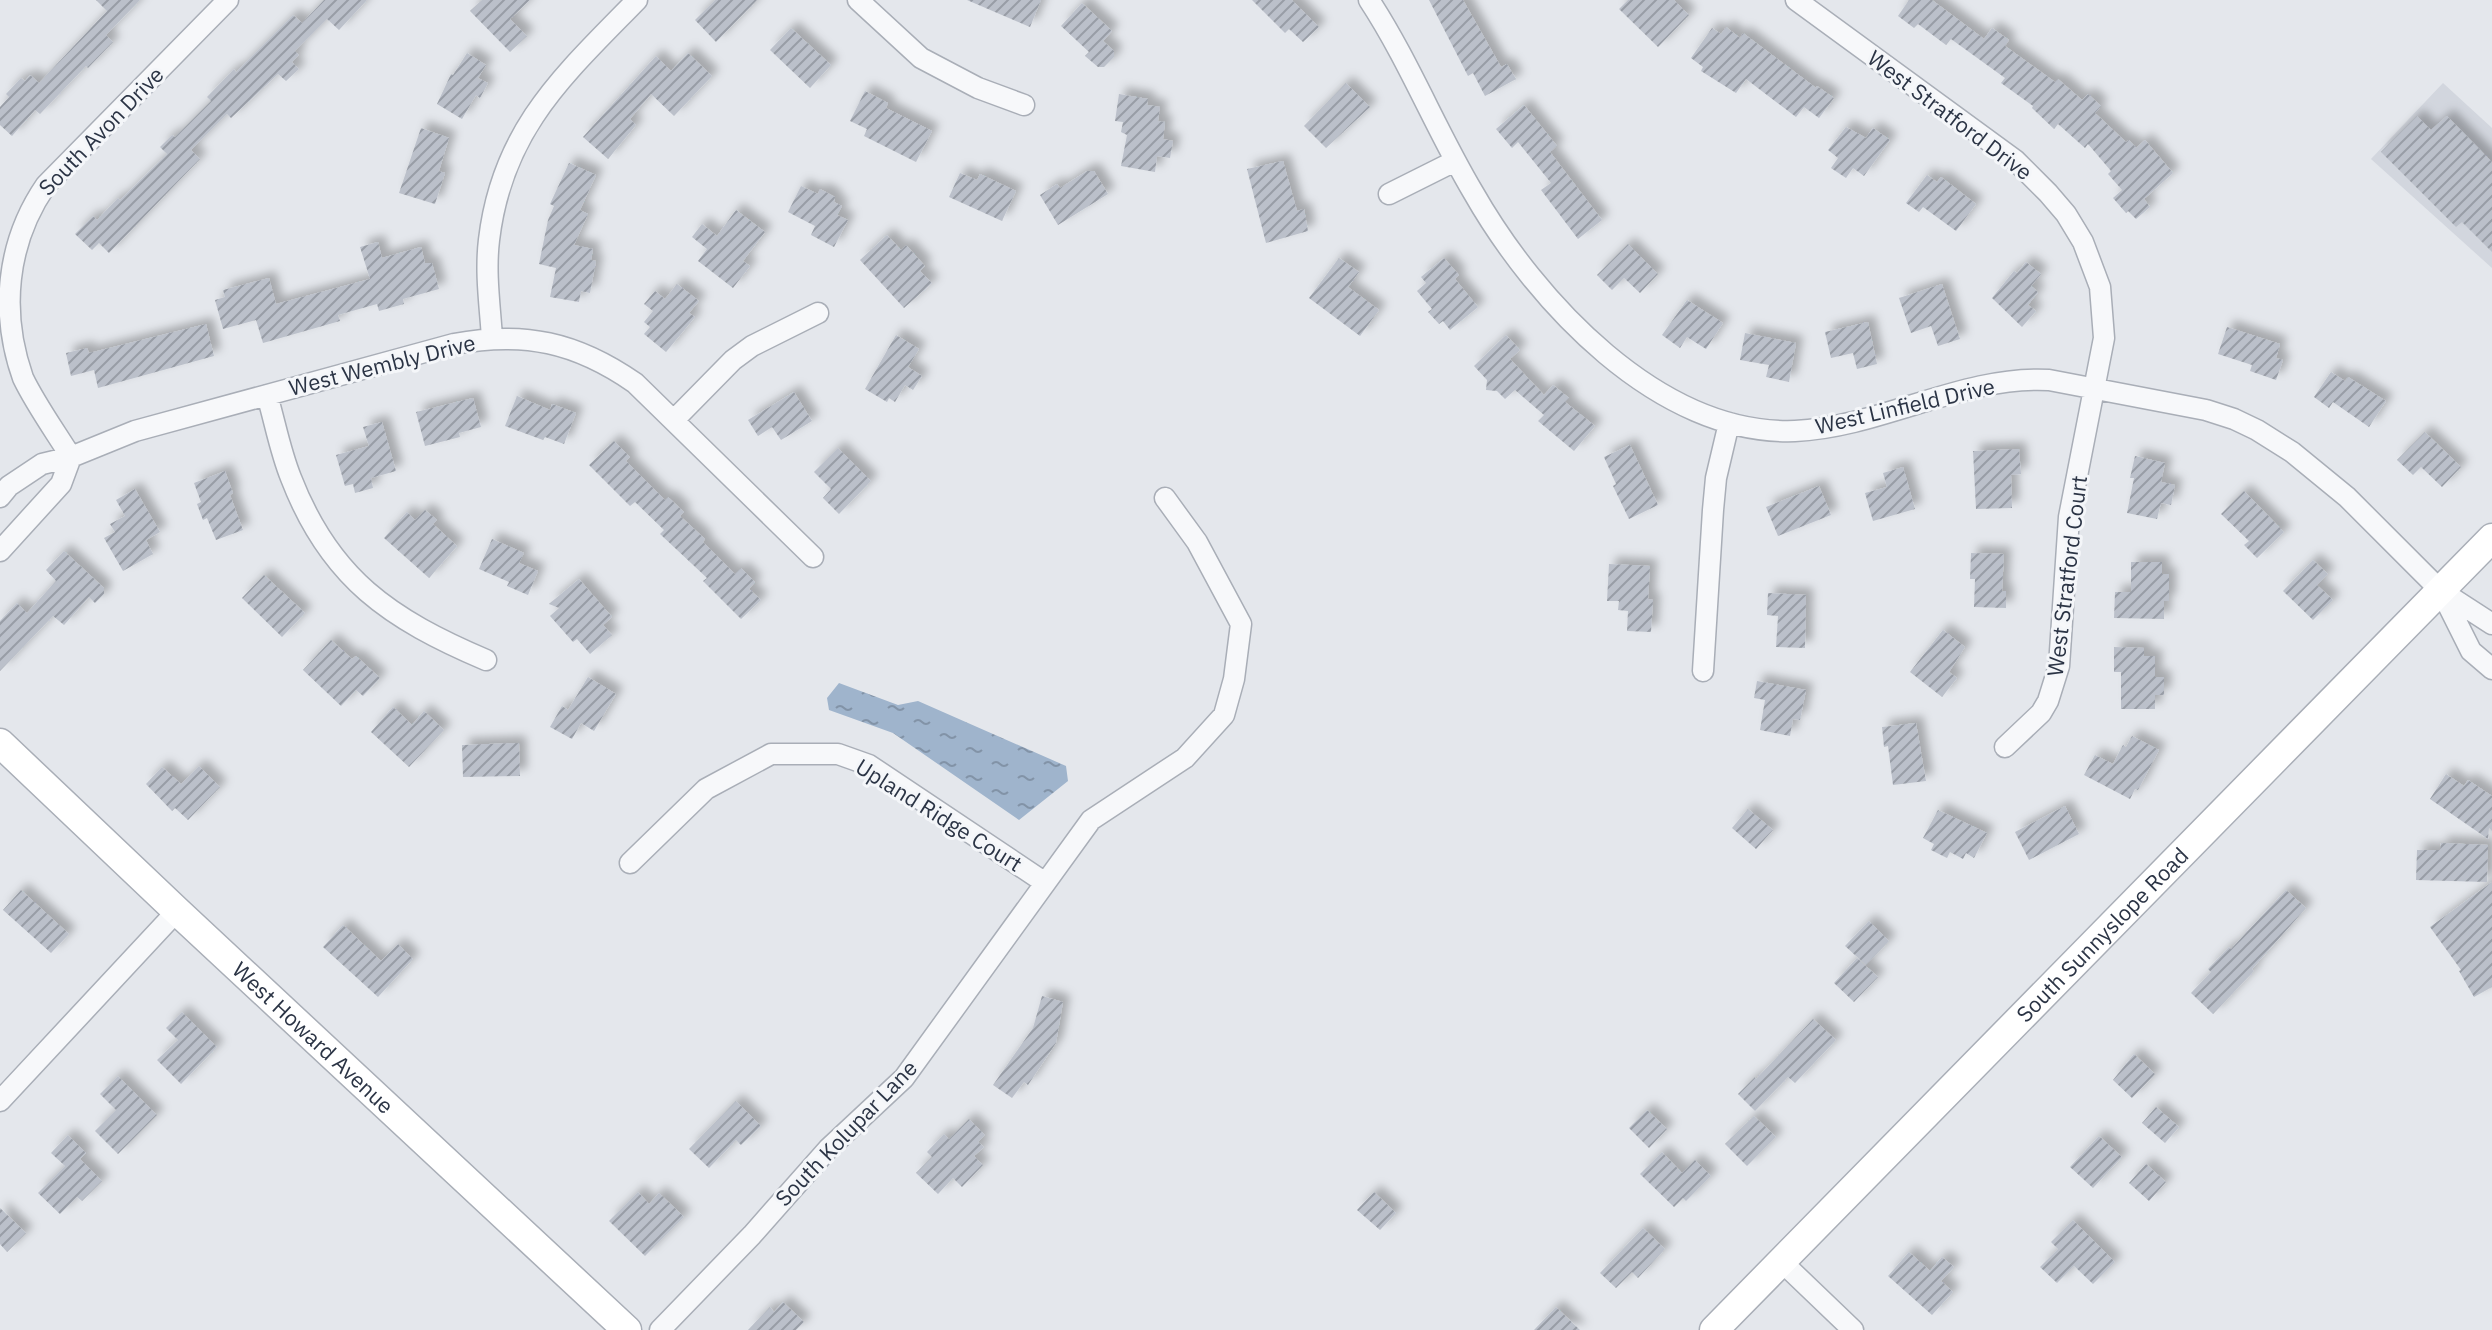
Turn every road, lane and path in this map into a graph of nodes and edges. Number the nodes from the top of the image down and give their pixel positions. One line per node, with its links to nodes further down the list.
1 (228, 0): 15 (street, South Avon Drive)
2 (637, 0): 10 (street)
3 (858, 0): 6 (street)
4 (1369, 0): 7 (street, West Linfield Drive)
5 (1796, 0): 11 (street, West Stratford Drive)
6 (1024, 105)
7 (1455, 161): 8 (street); 14 (street, West Linfield Drive)
8 (1389, 194)
9 (818, 313): 13 (street)
10 (492, 338): 12 (street, West Wembly Drive); 13 (street, West Wembly Drive)
11 (2096, 388): 14 (street, West Linfield Drive); 21 (street, West Linfield Drive); 27 (street, West Stratford Court)
12 (267, 395): 15 (street, West Wembly Drive); 23 (street)
13 (674, 420): 20 (street, West Wembly Drive)
14 (1729, 423): 25 (street)
15 (71, 457): 16 (street, West Wembly Drive); 19 (street)
16 (0, 497)
17 (1165, 498): 29 (street, South Kolupar Lane)
18 (2492, 538): 21 (street, South Sunnyslope Road)
19 (0, 551)
20 (813, 557)
21 (2441, 591): 22 (street, West Linfield Drive); 24 (street, West Linfield Drive); 32 (street, South Sunnyslope Road)
22 (2492, 624)
23 (486, 660)
24 (2492, 669)
25 (1703, 671)
26 (0, 743): 30 (street, West Howard Avenue)
27 (2005, 747)
28 (630, 863): 29 (street, Upland Ridge Court)
29 (1044, 882): 34 (street, South Kolupar Lane)
30 (177, 911): 31 (street); 33 (street, West Howard Avenue)
31 (0, 1101)
32 (1781, 1261): 35 (street, South Sunnyslope Road); 36 (street)
33 (627, 1330)
34 (660, 1330)
35 (1714, 1330)
36 (1853, 1330)

